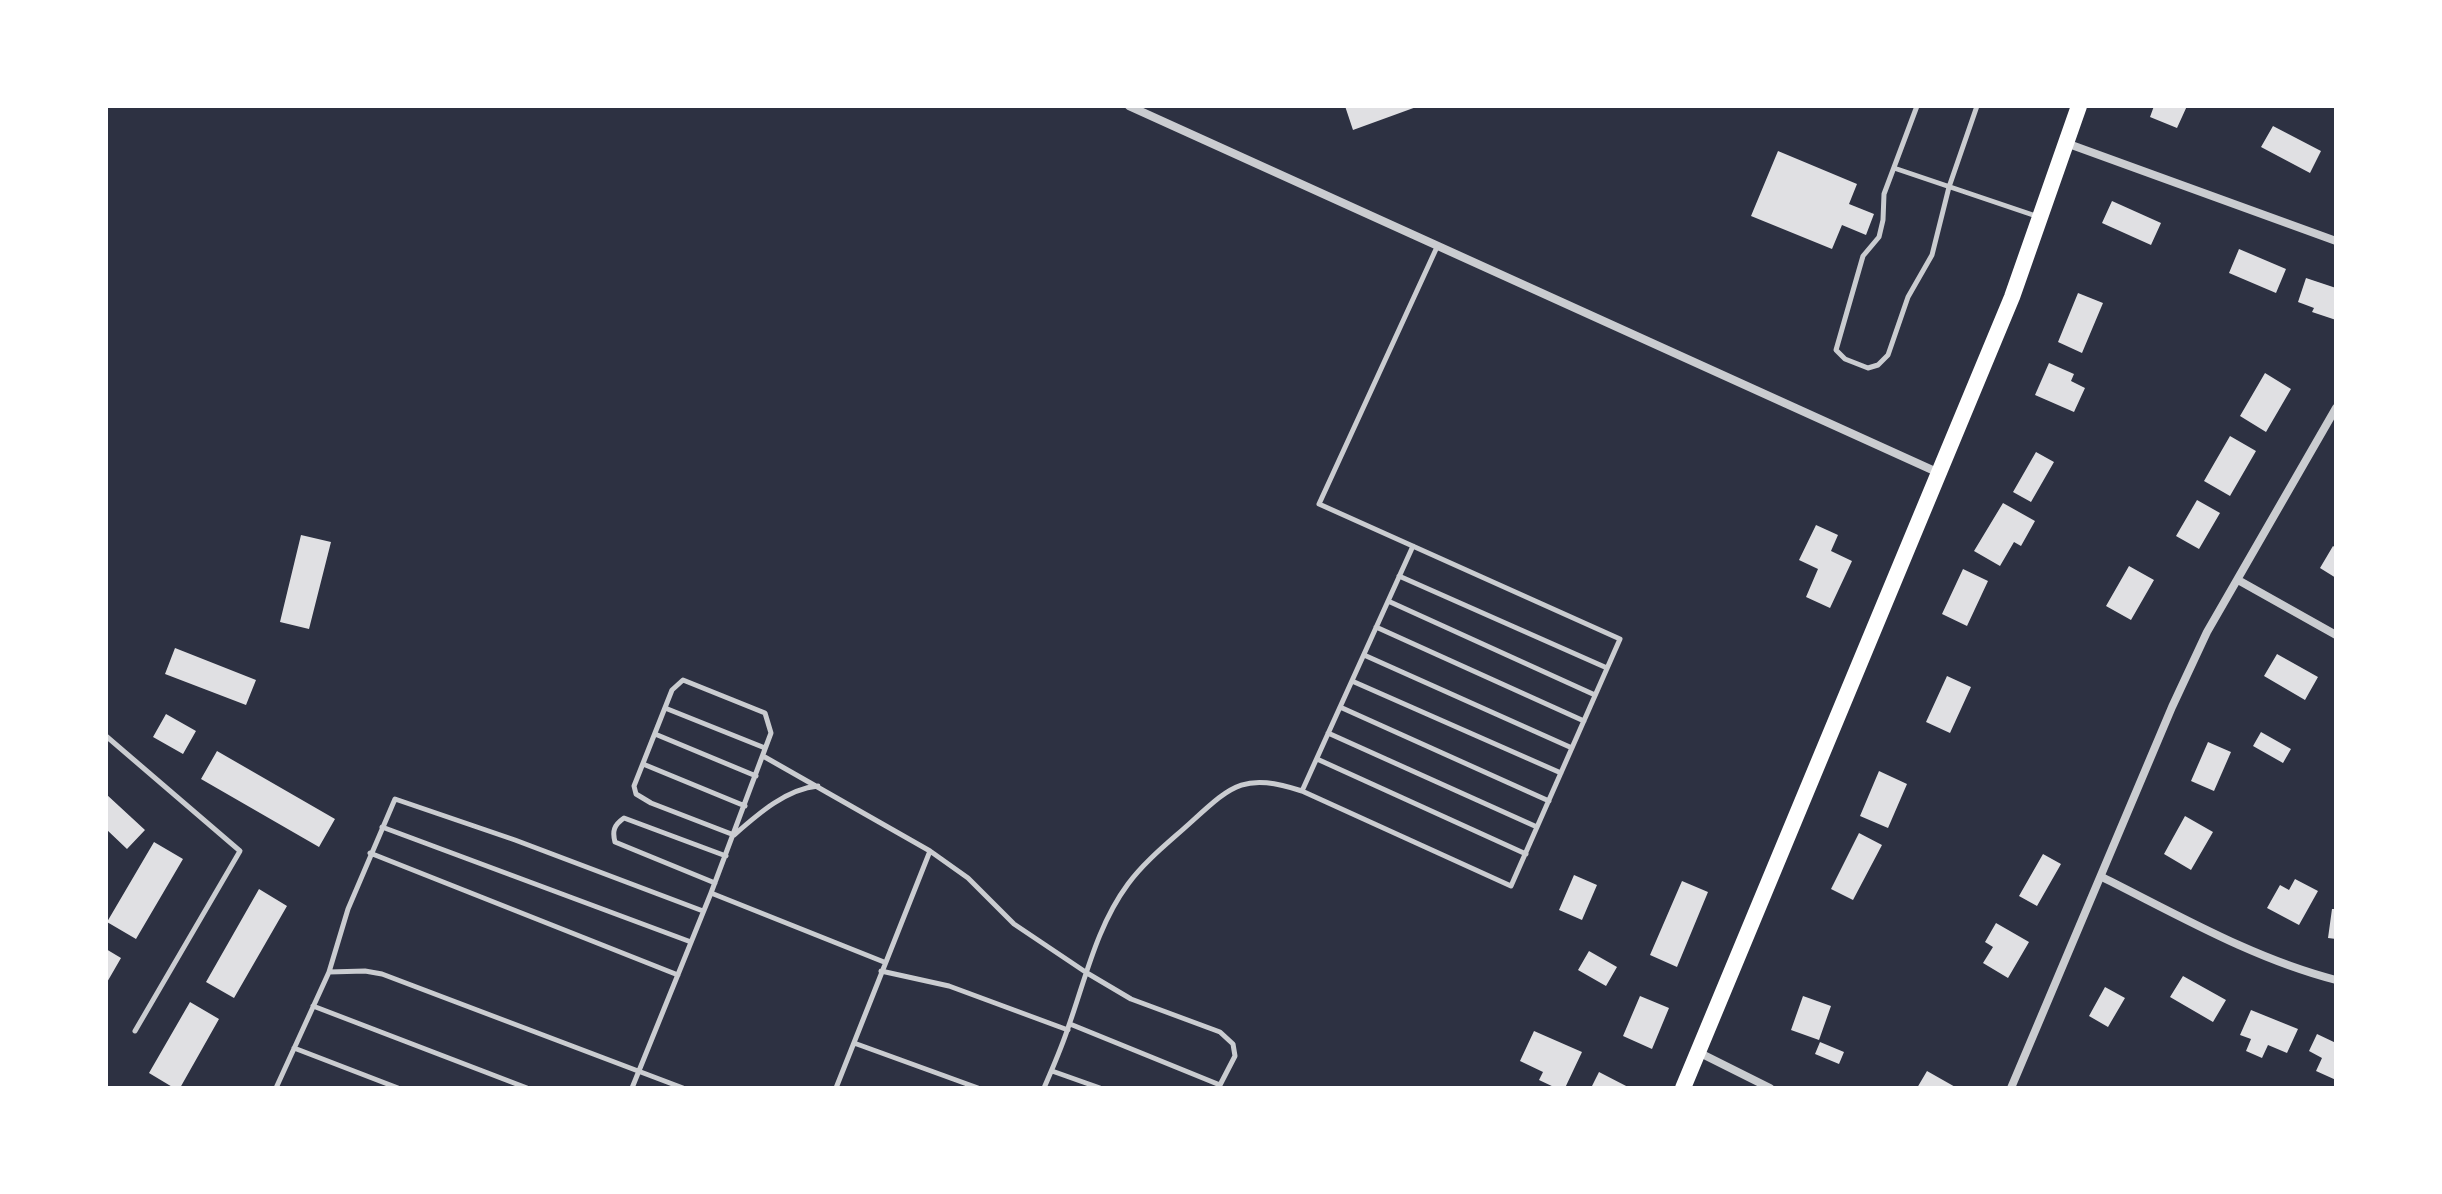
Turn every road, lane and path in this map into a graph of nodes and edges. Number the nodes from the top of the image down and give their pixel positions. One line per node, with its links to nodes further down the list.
1 (1130, 106): 6 (street)
2 (1156, 106): 6 (street)
3 (1917, 106): 8 (lane)
4 (1977, 106): 9 (lane)
5 (2079, 106): 7 (main road)
6 (1151, 116): 12 (street)
7 (2066, 142): 10 (main road); 11 (street)
8 (1894, 168): 9 (lane); 9 (lane)
9 (1949, 187): 10 (lane)
10 (2040, 217): 14 (main road)
11 (2336, 241)
12 (1437, 247): 14 (street); 15 (lane)
13 (2336, 408): 17 (street)
14 (1940, 473): 65 (main road)
15 (1413, 546): 16 (lane); 22 (lane)
16 (1399, 576): 18 (lane); 22 (lane)
17 (2238, 580): 20 (street); 49 (street)
18 (1388, 601): 19 (lane); 24 (lane)
19 (1376, 627): 21 (lane); 27 (lane)
20 (2336, 635)
21 (1364, 655): 23 (lane); 32 (lane)
22 (1607, 668): 24 (lane)
23 (1352, 681): 25 (lane); 36 (lane)
24 (1595, 695): 27 (lane)
25 (1340, 707): 28 (lane); 40 (lane)
26 (665, 708): 29 (lane); 31 (lane); 31 (lane)
27 (1584, 721): 32 (lane)
28 (1328, 733): 34 (lane); 43 (lane)
29 (655, 734): 35 (lane); 37 (lane)
30 (106, 736): 62 (lane)
31 (765, 748): 33 (lane)
32 (1572, 748): 36 (lane)
33 (763, 756): 37 (lane); 38 (lane)
34 (1317, 759): 39 (lane); 47 (lane)
35 (643, 764): 41 (lane); 44 (lane)
36 (1561, 773): 40 (lane)
37 (756, 776): 41 (lane)
38 (818, 786): 44 (lane); 45 (lane)
39 (1302, 791): 47 (lane); 57 (lane)
40 (1549, 801): 43 (lane)
41 (745, 806): 44 (lane)
42 (382, 827): 46 (lane); 52 (lane); 53 (lane)
43 (1537, 827): 47 (lane)
44 (734, 835): 48 (lane)
45 (930, 851): 54 (lane); 57 (lane)
46 (370, 853): 56 (lane); 58 (lane)
47 (1526, 854)
48 (726, 856): 50 (lane); 50 (lane)
49 (2102, 877): 59 (street); 80 (street)
50 (715, 883): 51 (lane)
51 (711, 893): 52 (lane); 54 (lane)
52 (703, 911): 53 (lane)
53 (691, 942): 58 (lane)
54 (884, 962): 55 (lane)
55 (881, 971): 61 (lane); 63 (lane)
56 (329, 972): 60 (lane); 66 (lane)
57 (1087, 973): 61 (lane); 68 (lane)
58 (678, 975): 66 (lane)
59 (2336, 980)
60 (313, 1006): 64 (lane); 71 (lane)
61 (1069, 1027): 67 (lane); 68 (lane)
62 (135, 1031)
63 (854, 1043): 74 (lane); 75 (lane)
64 (294, 1048): 69 (lane); 70 (lane)
65 (1698, 1052): 78 (main road); 79 (street)
66 (639, 1071): 72 (lane); 73 (lane)
67 (1051, 1071): 76 (lane); 77 (lane)
68 (1220, 1086)
69 (276, 1088)
70 (398, 1088)
71 (527, 1088)
72 (632, 1088)
73 (683, 1088)
74 (836, 1088)
75 (978, 1088)
76 (1044, 1088)
77 (1100, 1088)
78 (1683, 1088)
79 (1770, 1088)
80 (2011, 1088)

